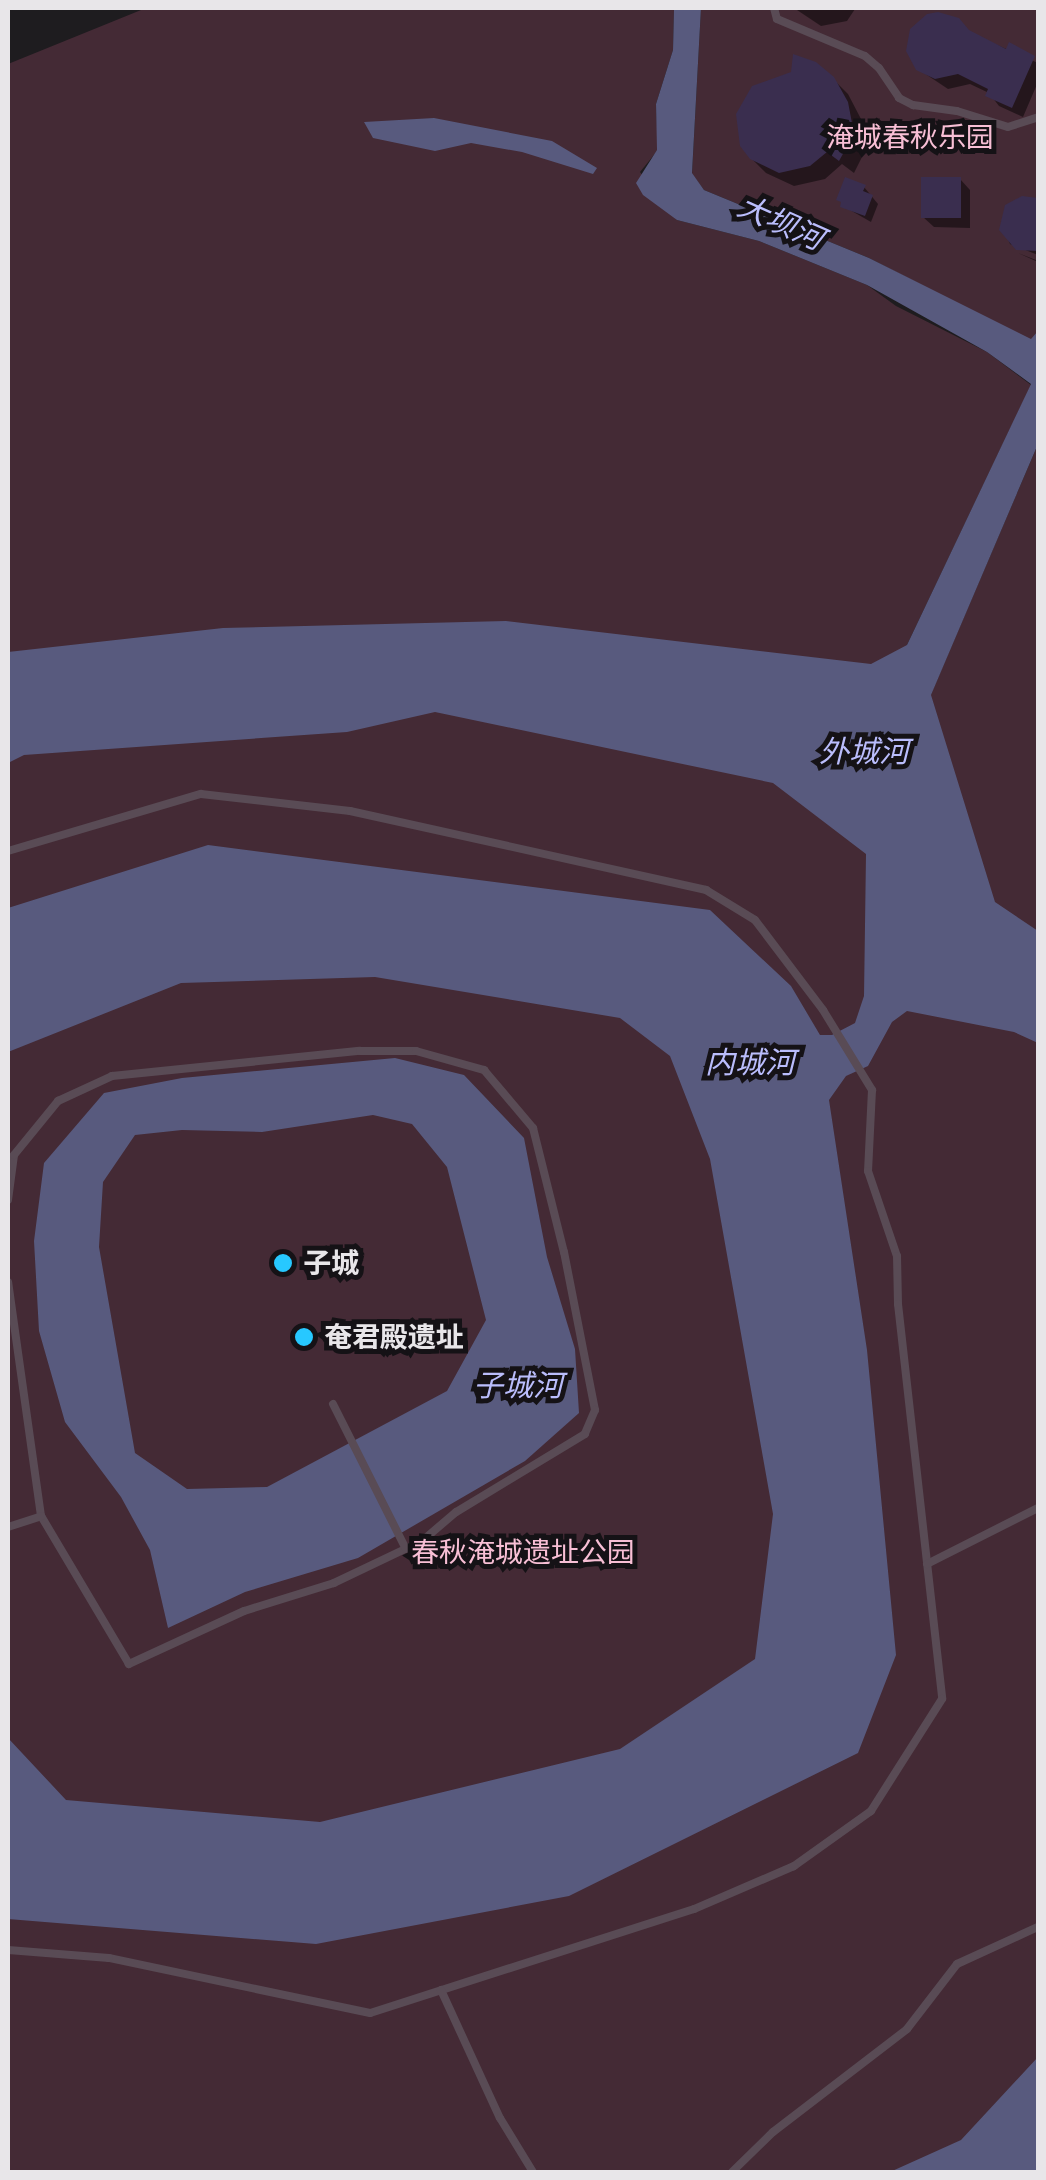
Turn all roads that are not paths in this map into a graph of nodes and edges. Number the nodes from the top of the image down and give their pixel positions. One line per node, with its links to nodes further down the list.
1 (774, 8): 2 (lane)
2 (1038, 117)
3 (8, 851): 11 (lane)
4 (8, 1200): 10 (lane)
5 (8, 1282): 8 (lane)
6 (333, 1404): 10 (lane)
7 (1038, 1508): 11 (lane)
8 (40, 1516): 9 (lane); 10 (lane)
9 (8, 1526)
10 (404, 1545)
11 (927, 1564): 14 (lane)
12 (1038, 1927): 16 (lane)
13 (8, 1950): 14 (lane)
14 (440, 1990): 15 (lane)
15 (532, 2172)
16 (732, 2172)

